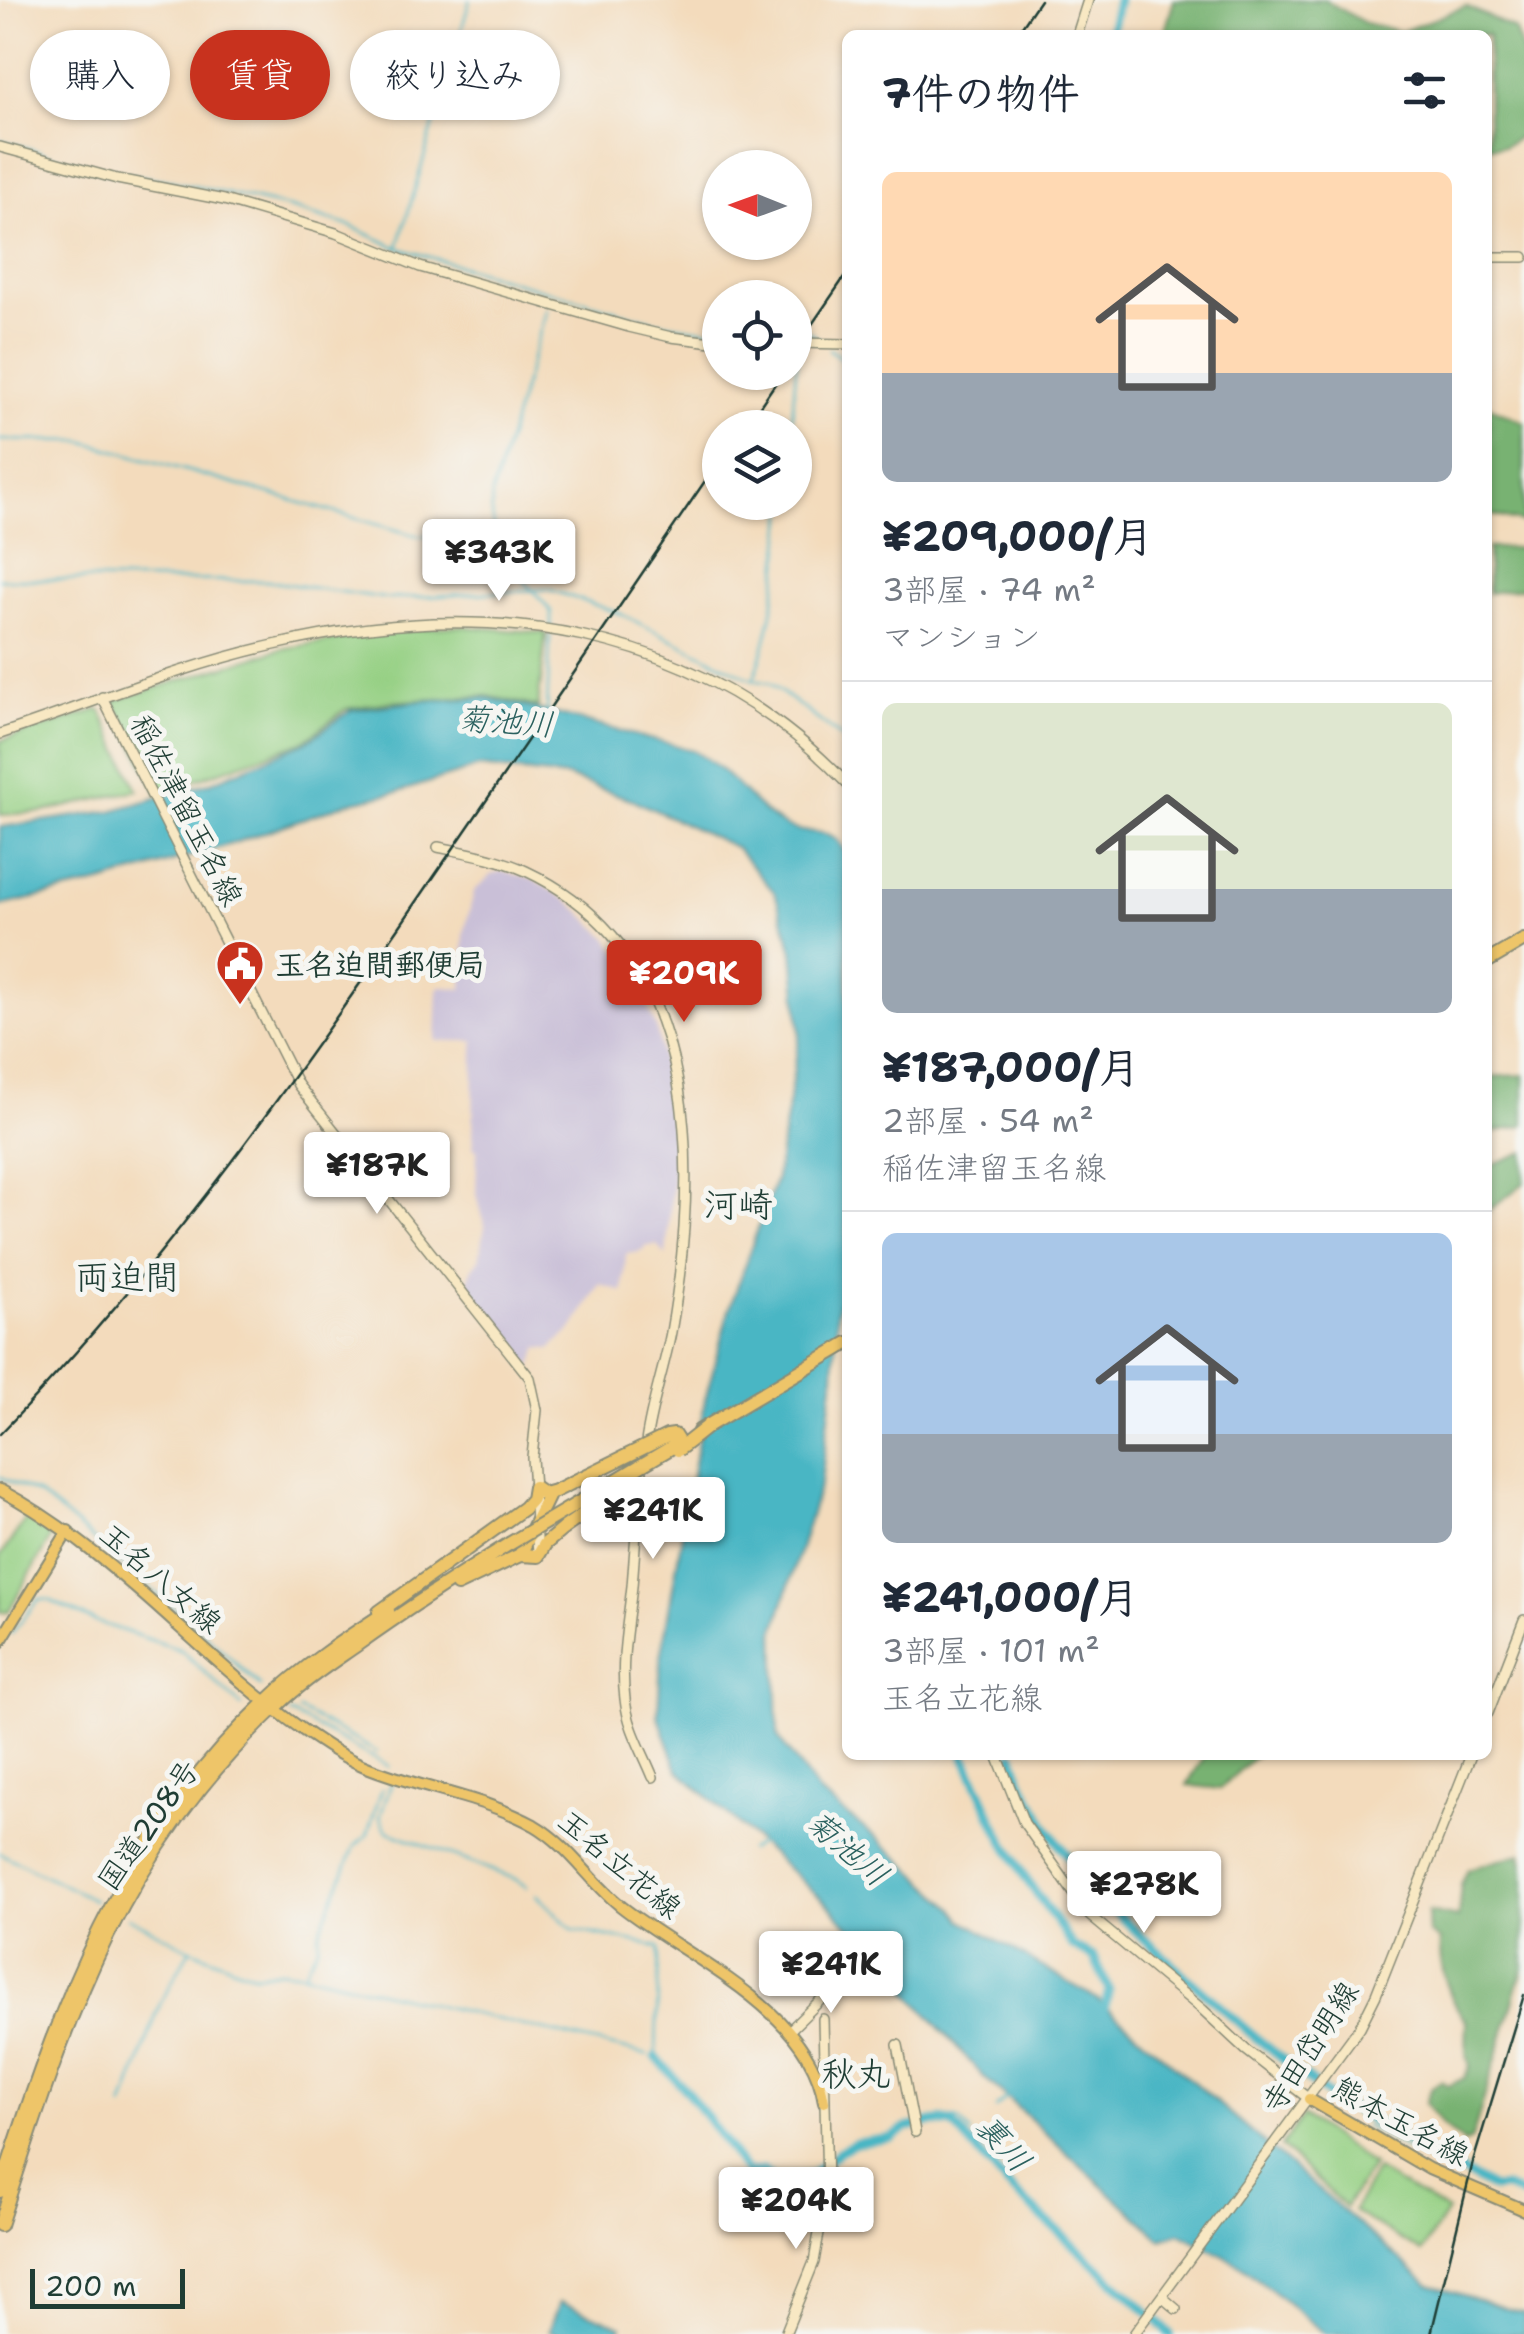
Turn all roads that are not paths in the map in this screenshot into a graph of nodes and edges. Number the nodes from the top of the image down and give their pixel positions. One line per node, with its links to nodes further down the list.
1 (1088, 0): 2 (main road)
2 (1079, 30)
3 (0, 147): 6 (main road)
4 (1492, 257): 5 (main road)
5 (1524, 257)
6 (702, 341)
7 (812, 343): 8 (main road)
8 (842, 344)
9 (104, 701): 10 (main road, 稲佐津留玉名線); 11 (main road); 18 (main road, 稲佐津留玉名線)
10 (0, 734)
11 (842, 779)
12 (438, 847): 36 (main road)
13 (1524, 940): 14 (highway)
14 (1492, 959)
15 (842, 1347): 16 (highway, 国道208号)
16 (707, 1427): 17 (highway, 国道208号, bridge); 23 (highway, bridge)
17 (680, 1443): 20 (highway, bridge); 27 (highway, 国道208号, bridge)
18 (534, 1487): 20 (highway); 21 (highway); 22 (main road, 稲佐津留玉名線)
19 (0, 1490): 24 (main road)
20 (552, 1493): 22 (highway)
21 (505, 1522): 22 (highway); 29 (highway)
22 (536, 1523): 23 (highway); 25 (highway); 26 (main road, 稲佐津留玉名線)
23 (564, 1528): 26 (highway)
24 (68, 1530): 31 (main road, 玉名八女線); 33 (main road, 玉名八女線)
25 (520, 1555): 26 (highway); 30 (highway)
26 (538, 1556)
27 (482, 1560): 29 (highway, 国道208号); 30 (highway, 国道208号)
28 (1524, 1620): 32 (main road)
29 (354, 1632): 33 (highway, 国道208号)
30 (370, 1636): 33 (highway, 国道208号)
31 (0, 1642)
32 (1492, 1703)
33 (270, 1705): 39 (main road, 玉名立花線); 44 (highway, 国道208号); 46 (highway, 国道208号)
34 (999, 1760): 41 (main road)
35 (1469, 1760): 41 (main road, 寺田岱明線)
36 (653, 1777)
37 (846, 1974): 39 (main road)
38 (823, 2019): 42 (main road)
39 (789, 2031): 42 (main road, 玉名立花線)
40 (898, 2045): 43 (main road)
41 (1310, 2099): 45 (main road, 熊本玉名線); 47 (main road, 寺田岱明線)
42 (824, 2102): 49 (main road)
43 (914, 2127)
44 (0, 2191)
45 (1524, 2210)
46 (0, 2225)
47 (1162, 2297): 48 (main road); 50 (main road, 寺田岱明線)
48 (1176, 2310)
49 (784, 2334)
50 (1134, 2334)

